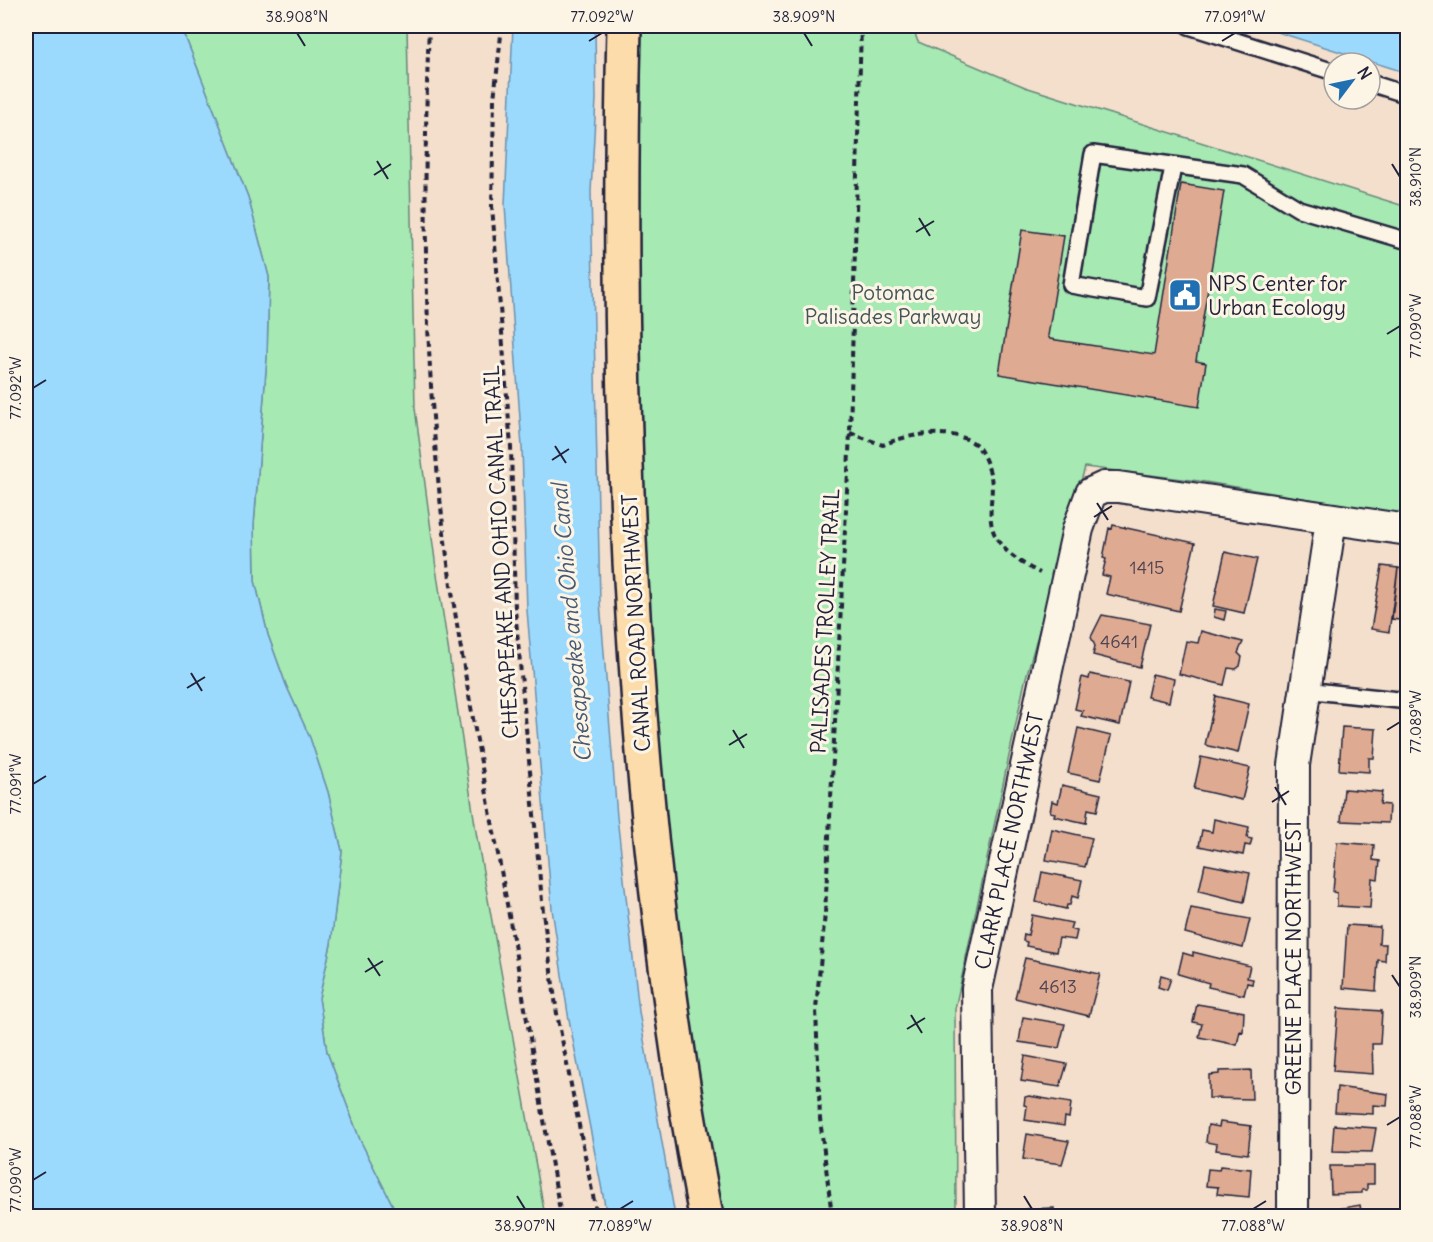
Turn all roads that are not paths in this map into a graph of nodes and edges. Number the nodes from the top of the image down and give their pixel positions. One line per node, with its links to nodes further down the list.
1 (624, 26): 12 (highway, CANAL ROAD NORTHWEST)
2 (1189, 26): 3 (lane)
3 (1322, 68)
4 (1382, 87): 5 (lane)
5 (1407, 95)
6 (1173, 167): 6 (lane); 7 (lane)
7 (1407, 241)
8 (1331, 520): 9 (street); 10 (street, GREENE PLACE NORTHWEST); 13 (street, CLARK PLACE NORTHWEST)
9 (1407, 530)
10 (1305, 690): 11 (lane); 14 (street, GREENE PLACE NORTHWEST)
11 (1407, 701)
12 (706, 1216)
13 (980, 1216)
14 (1293, 1216)

